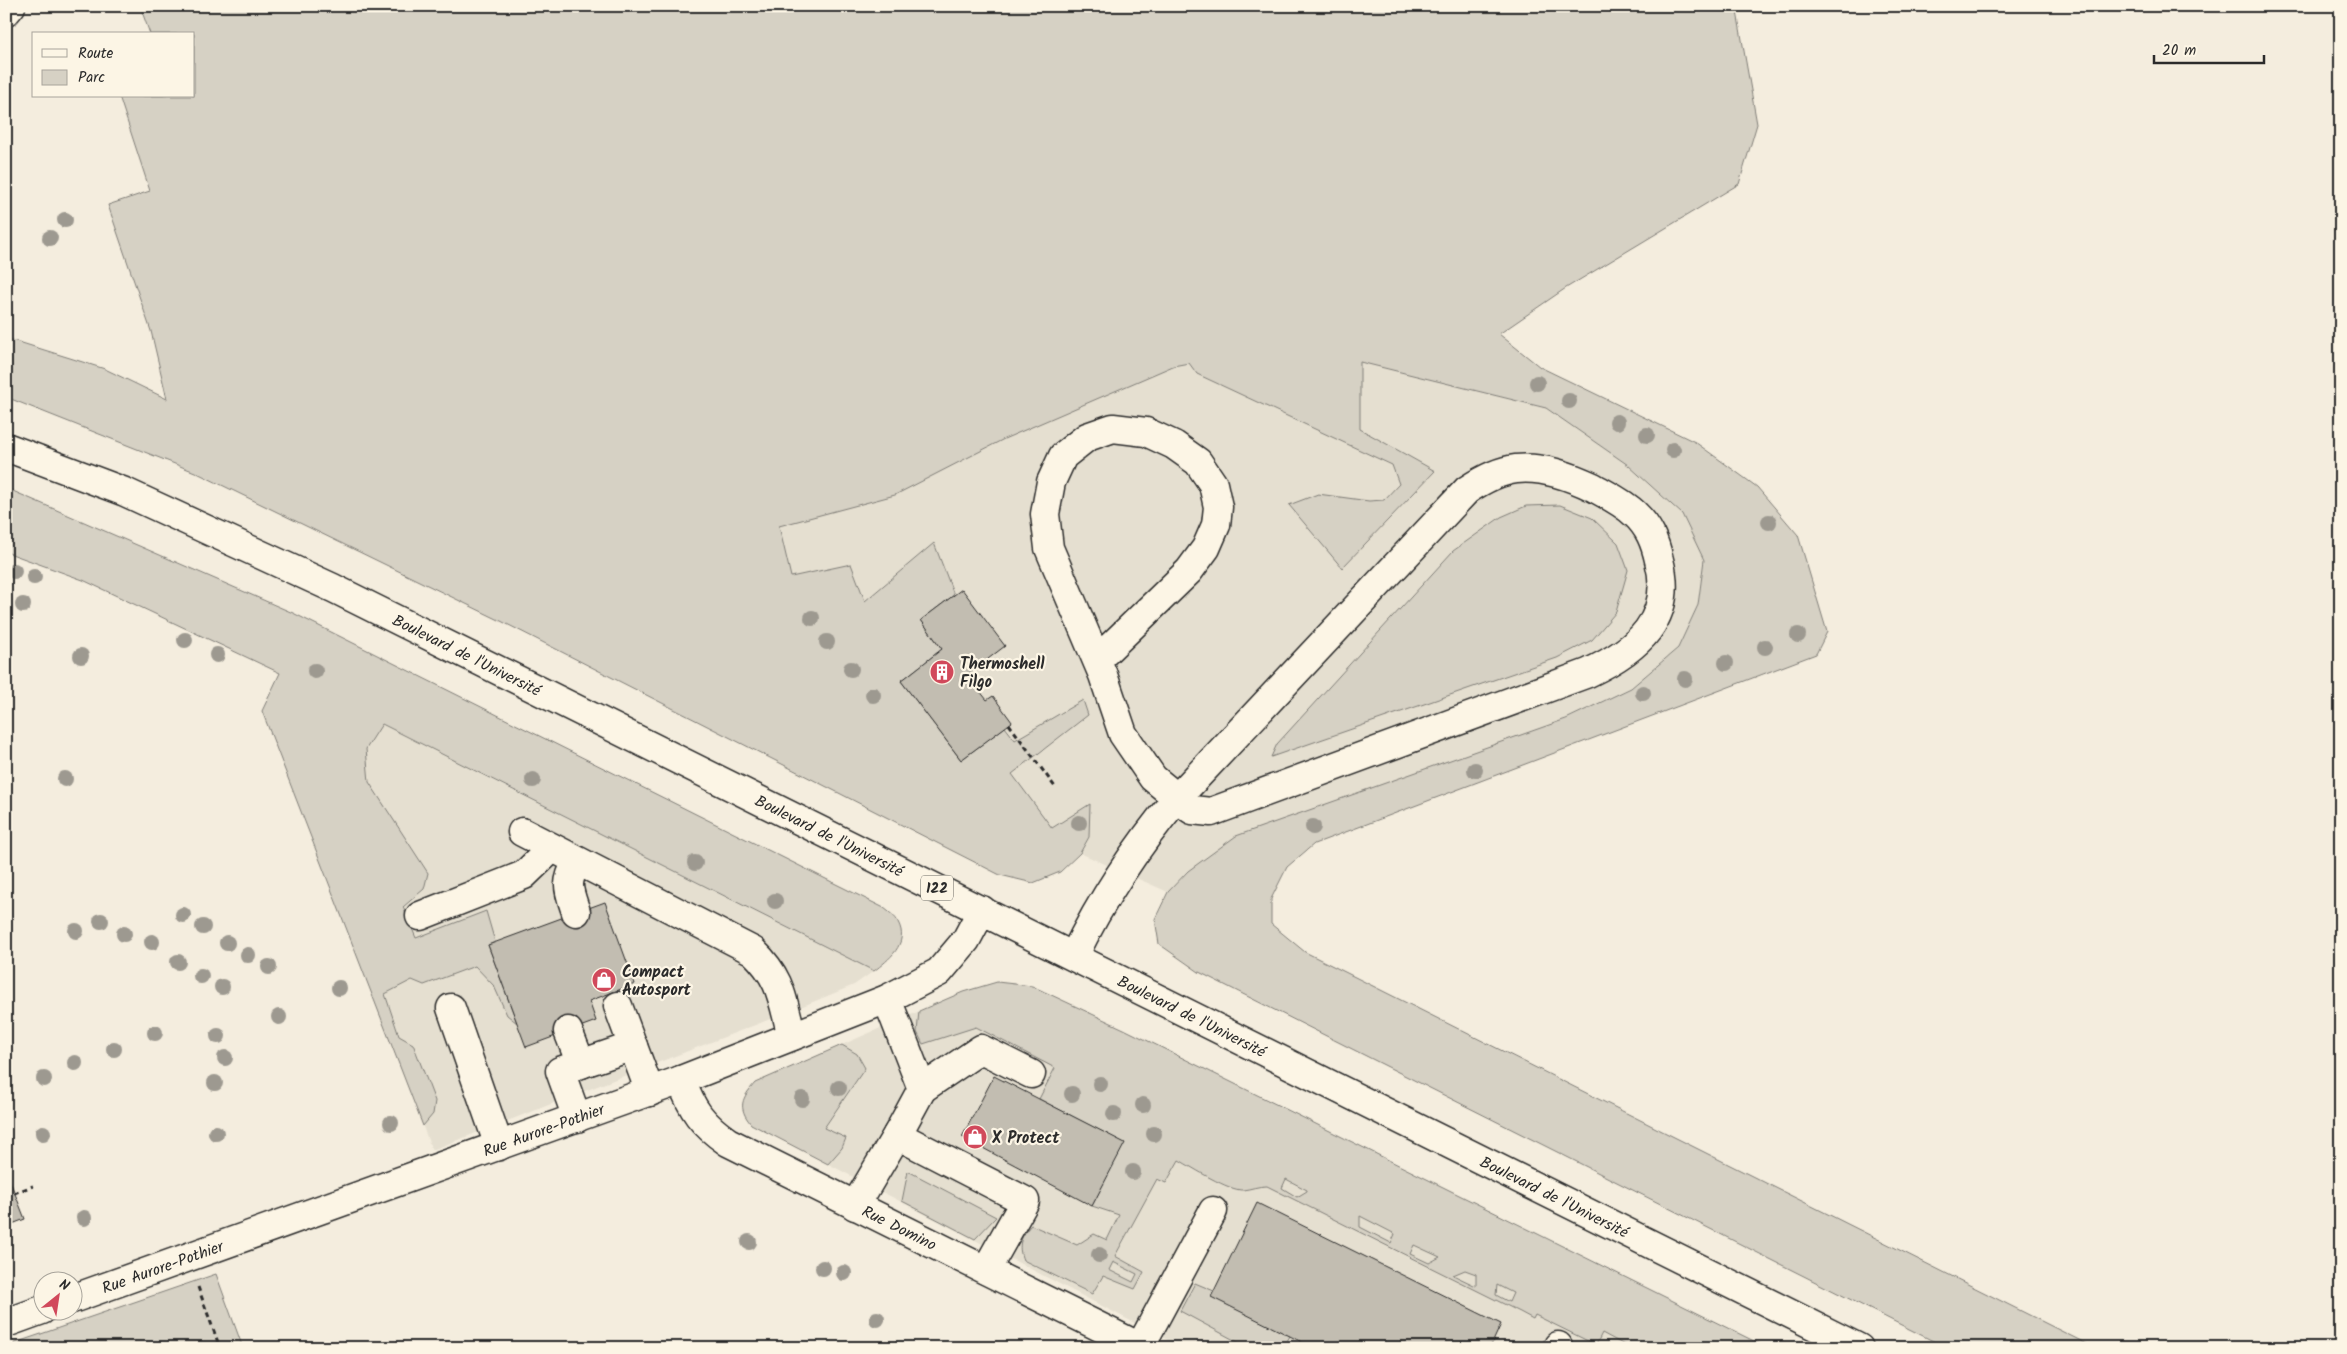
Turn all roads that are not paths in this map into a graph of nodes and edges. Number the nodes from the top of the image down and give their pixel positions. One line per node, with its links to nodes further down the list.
1 (11, 6): 2 (main road)
2 (6, 12)
3 (6, 447): 9 (main road, Boulevard de l'Université / 122)
4 (1096, 660): 4 (main road); 5 (main road)
5 (1177, 798): 5 (main road); 12 (main road)
6 (522, 832): 7 (main road)
7 (552, 848): 8 (main road); 11 (main road)
8 (577, 861): 10 (main road); 17 (main road)
9 (982, 910): 12 (main road, Boulevard de l'Université / 122); 13 (main road, Rue Aurore-Pothier)
10 (576, 912)
11 (420, 916)
12 (1074, 956): 35 (main road, Boulevard de l'Université / 122)
13 (887, 999): 17 (main road, Rue Aurore-Pothier); 22 (main road)
14 (618, 1006): 18 (main road)
15 (451, 1008): 26 (main road)
16 (568, 1031): 19 (main road)
17 (792, 1036): 21 (main road, Rue Aurore-Pothier)
18 (633, 1046): 19 (main road); 23 (main road)
19 (581, 1064): 24 (main road)
20 (1031, 1074): 22 (main road)
21 (681, 1080): 23 (main road, Rue Aurore-Pothier); 27 (main road, Rue Domino)
22 (922, 1089): 25 (main road)
23 (650, 1092): 24 (main road, Rue Aurore-Pothier)
24 (576, 1118): 26 (main road, Rue Aurore-Pothier)
25 (897, 1135): 27 (main road); 29 (main road)
26 (499, 1146): 30 (main road, Rue Aurore-Pothier)
27 (855, 1206): 29 (main road, Rue Domino)
28 (1213, 1210): 34 (main road)
29 (986, 1270): 33 (main road, Rue Domino)
30 (82, 1296)
31 (32, 1314): 32 (main road)
32 (6, 1323)
33 (1111, 1341): 34 (main road, Rue Domino)
34 (1141, 1347)
35 (1859, 1348)

